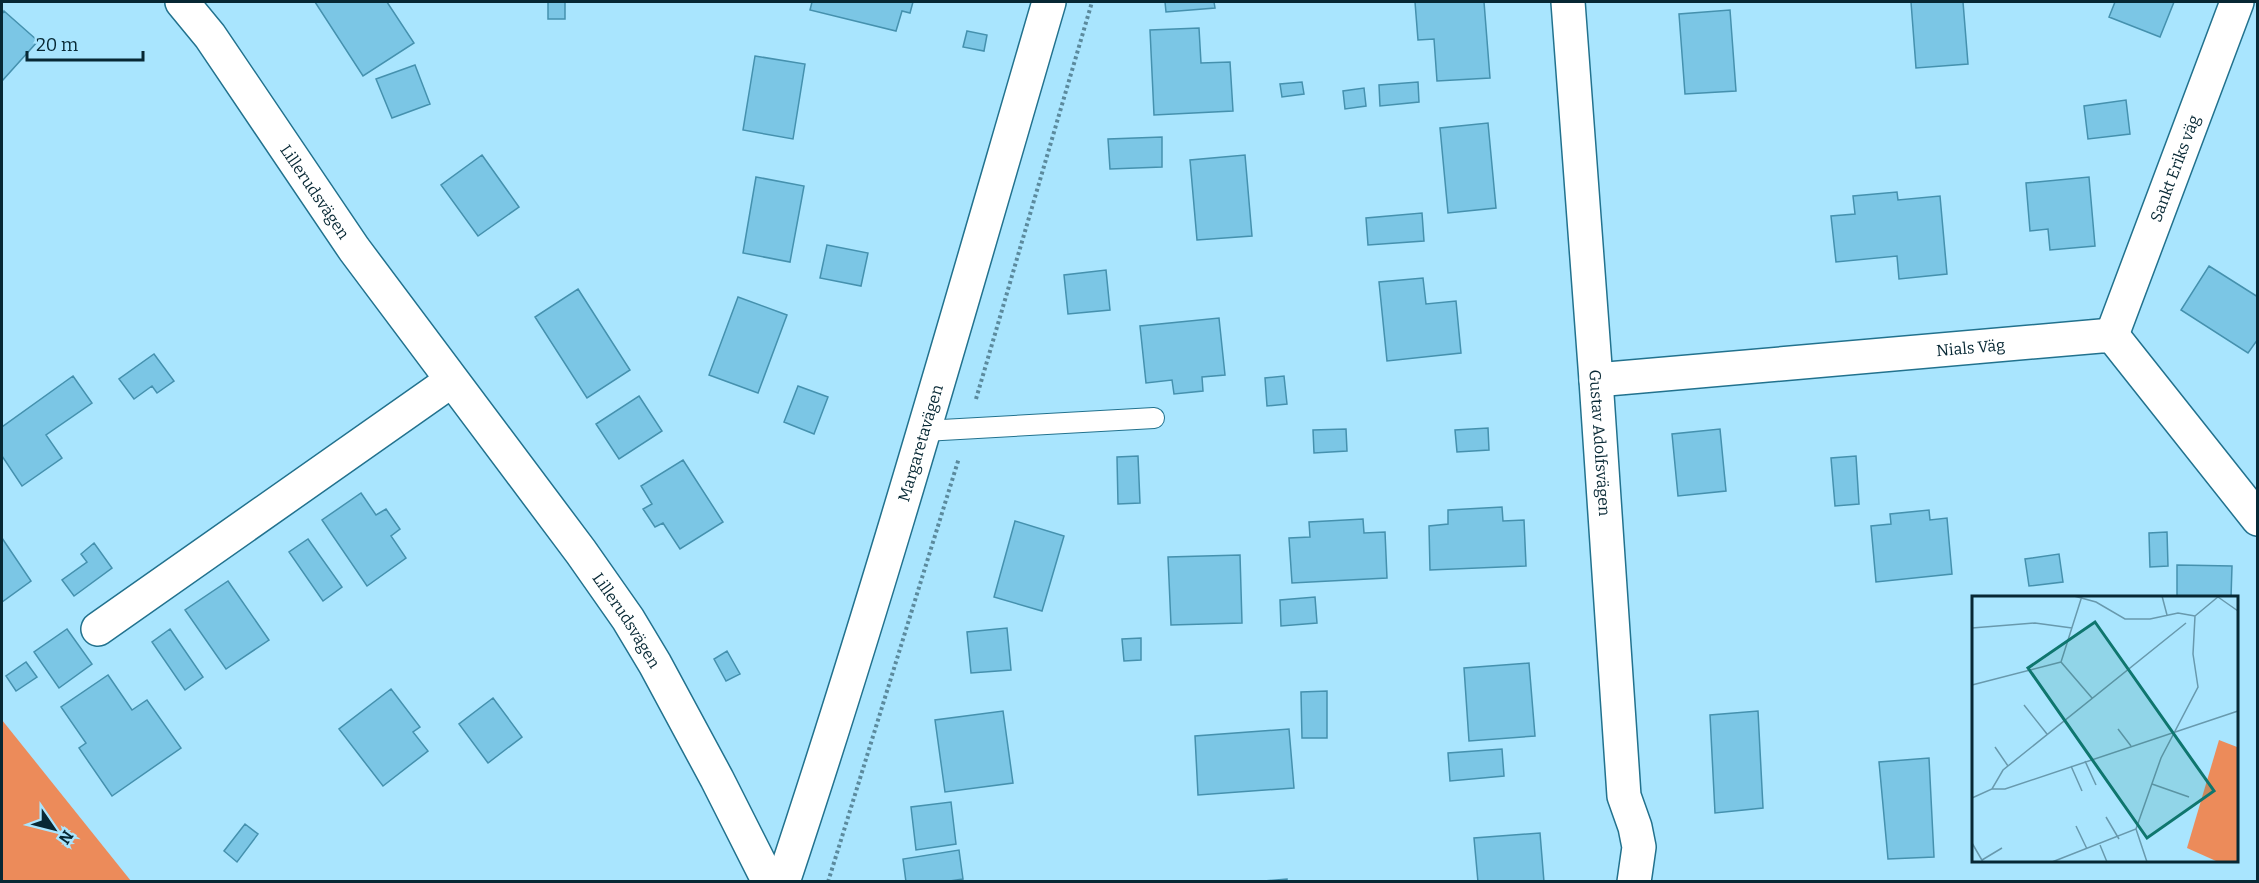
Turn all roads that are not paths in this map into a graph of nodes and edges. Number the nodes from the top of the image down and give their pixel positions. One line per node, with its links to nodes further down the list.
1 (182, 2): 7 (street, Lillerudsvägen)
2 (1049, 2): 9 (street, Margaretavägen)
3 (1568, 2): 6 (street, Gustav Adolfsvägen)
4 (2237, 2): 5 (street, Sankt Eriks väg)
5 (2112, 335): 6 (street, Nials Väg); 10 (street)
6 (1596, 380): 14 (street, Gustav Adolfsvägen)
7 (451, 381): 11 (street); 12 (street, Lillerudsvägen)
8 (1154, 418): 9 (lane)
9 (924, 431): 13 (street, Margaretavägen)
10 (2258, 519)
11 (98, 629)
12 (770, 882)
13 (783, 882)
14 (1634, 882)

